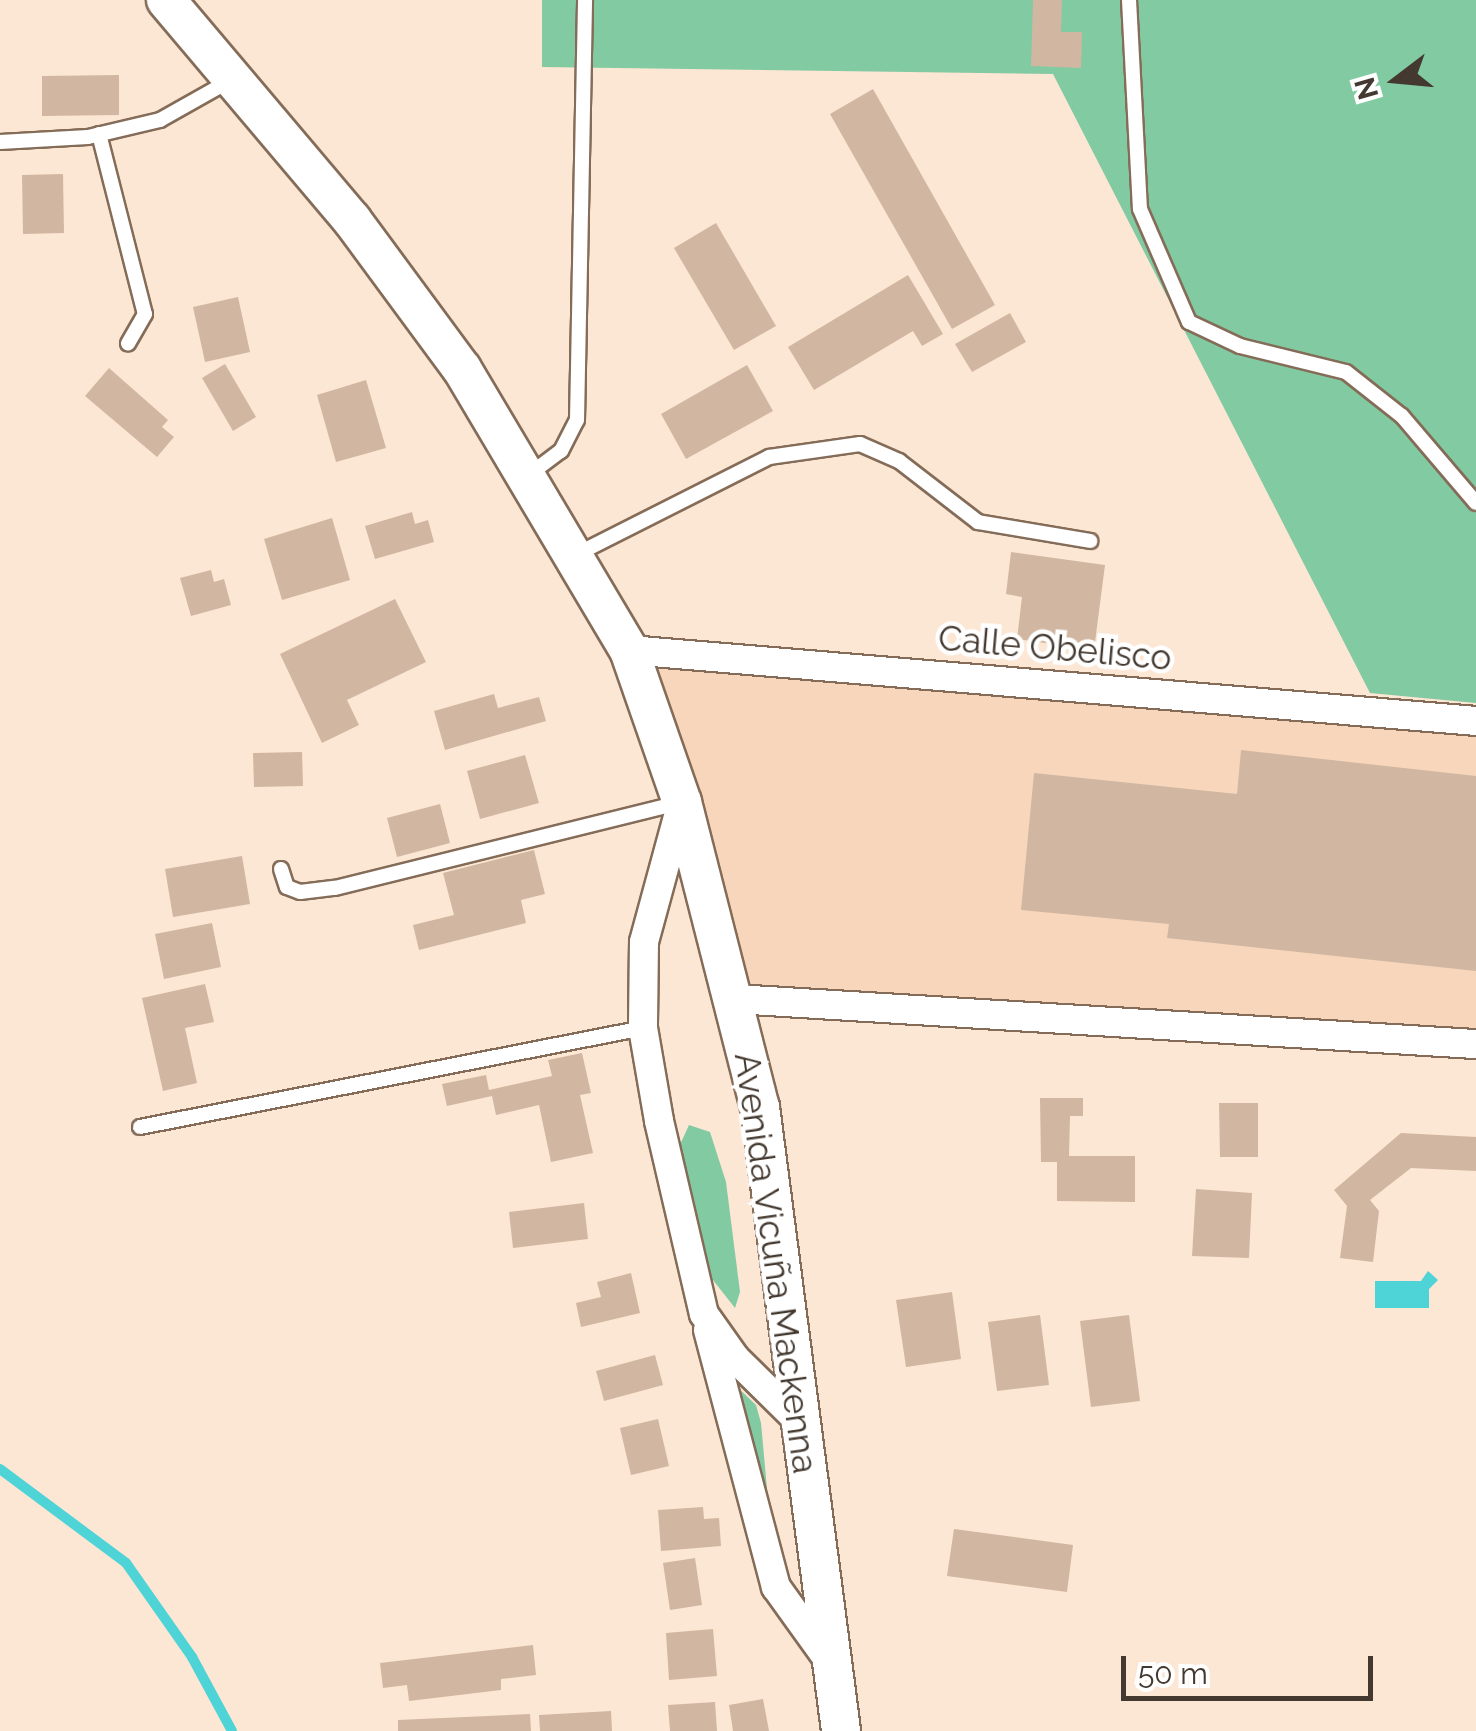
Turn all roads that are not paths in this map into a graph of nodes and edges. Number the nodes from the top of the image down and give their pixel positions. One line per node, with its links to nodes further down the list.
1 (166, 0): 4 (main road, Avenida Vicuña Mackenna)
2 (585, 0): 8 (lane)
3 (1129, 0): 9 (lane)
4 (230, 80): 5 (lane); 8 (main road, Avenida Vicuña Mackenna)
5 (99, 134): 6 (lane); 7 (lane)
6 (0, 142)
7 (128, 344)
8 (530, 474): 11 (main road, Avenida Vicuña Mackenna)
9 (1476, 504)
10 (1090, 541): 11 (lane)
11 (577, 554): 12 (main road, Avenida Vicuña Mackenna)
12 (629, 650): 13 (street, Calle Obelisco); 14 (main road, Avenida Vicuña Mackenna)
13 (1476, 721)
14 (682, 802): 15 (lane); 16 (main road, Avenida Vicuña Mackenna); 17 (street)
15 (281, 869)
16 (735, 999): 18 (street); 21 (main road, Avenida Vicuña Mackenna)
17 (643, 1028): 19 (lane); 20 (street)
18 (1476, 1044)
19 (140, 1127)
20 (704, 1314): 21 (street); 22 (street)
21 (801, 1423): 22 (main road, Avenida Vicuña Mackenna)
22 (833, 1666): 23 (main road, Avenida Vicuña Mackenna)
23 (840, 1731)

